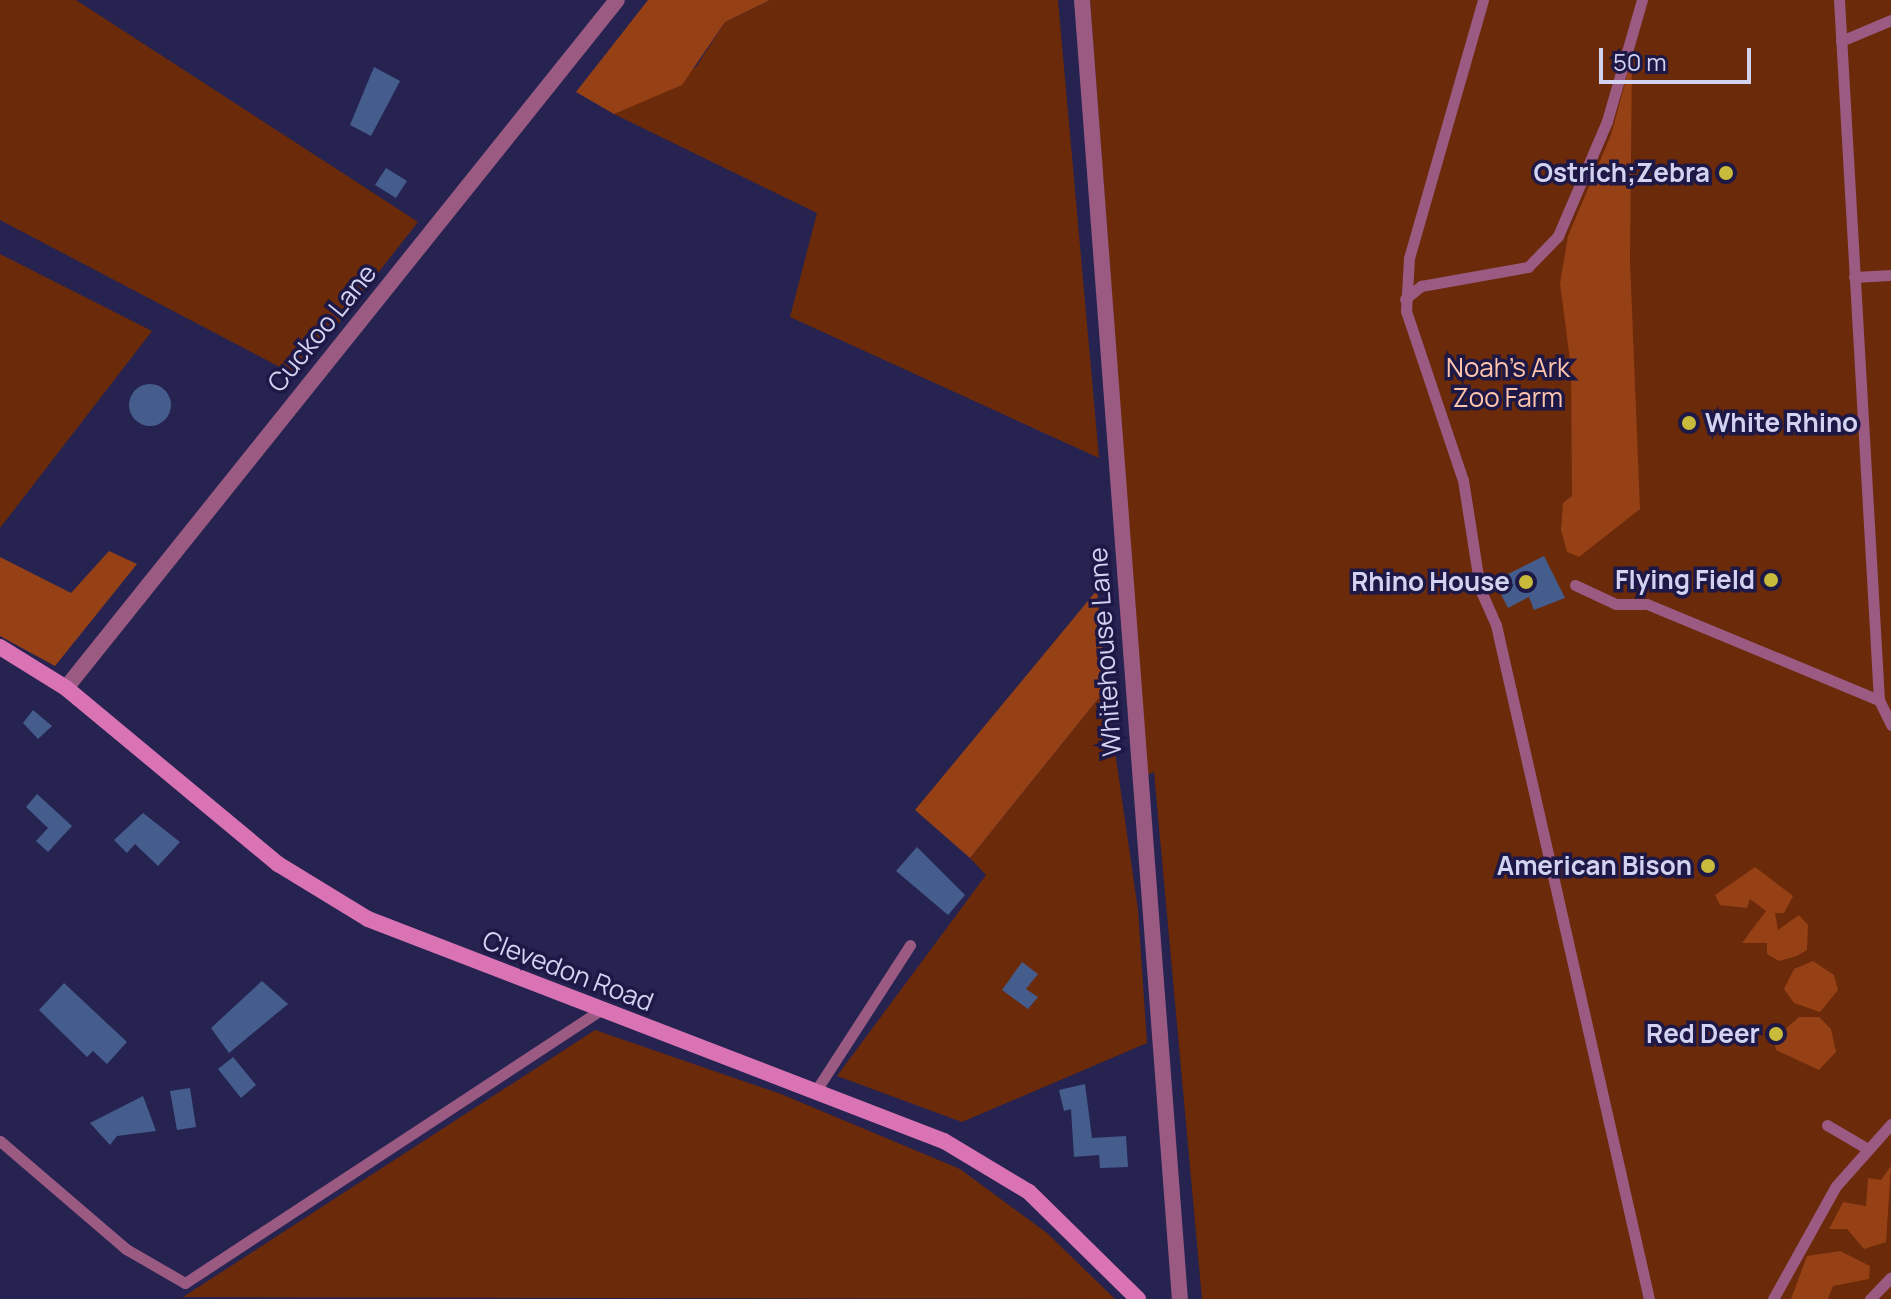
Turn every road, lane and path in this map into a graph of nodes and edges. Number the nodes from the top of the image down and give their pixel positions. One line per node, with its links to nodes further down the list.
1 (617, 0): 13 (street, Cuckoo Lane)
2 (1082, 0): 25 (street, Whitehouse Lane)
3 (1483, 0): 10 (lane)
4 (1642, 0): 10 (lane)
5 (1839, 0): 7 (lane)
6 (1891, 20): 7 (lane)
7 (1841, 41): 9 (lane)
8 (1891, 275): 9 (lane)
9 (1854, 277): 14 (lane)
10 (1405, 299): 26 (lane)
11 (1575, 585): 14 (lane)
12 (0, 647): 13 (main road, Clevedon Road)
13 (66, 688): 17 (main road, Clevedon Road)
14 (1879, 700): 15 (lane)
15 (1891, 725)
16 (910, 945): 18 (lane)
17 (600, 1010): 18 (main road, Clevedon Road); 21 (lane)
18 (815, 1092): 24 (main road, Clevedon Road)
19 (1891, 1124): 22 (lane)
20 (1827, 1125): 22 (lane)
21 (0, 1141)
22 (1866, 1148): 27 (lane)
23 (1891, 1277): 28 (lane)
24 (1138, 1299)
25 (1180, 1299)
26 (1649, 1299)
27 (1773, 1299)
28 (1870, 1299)

